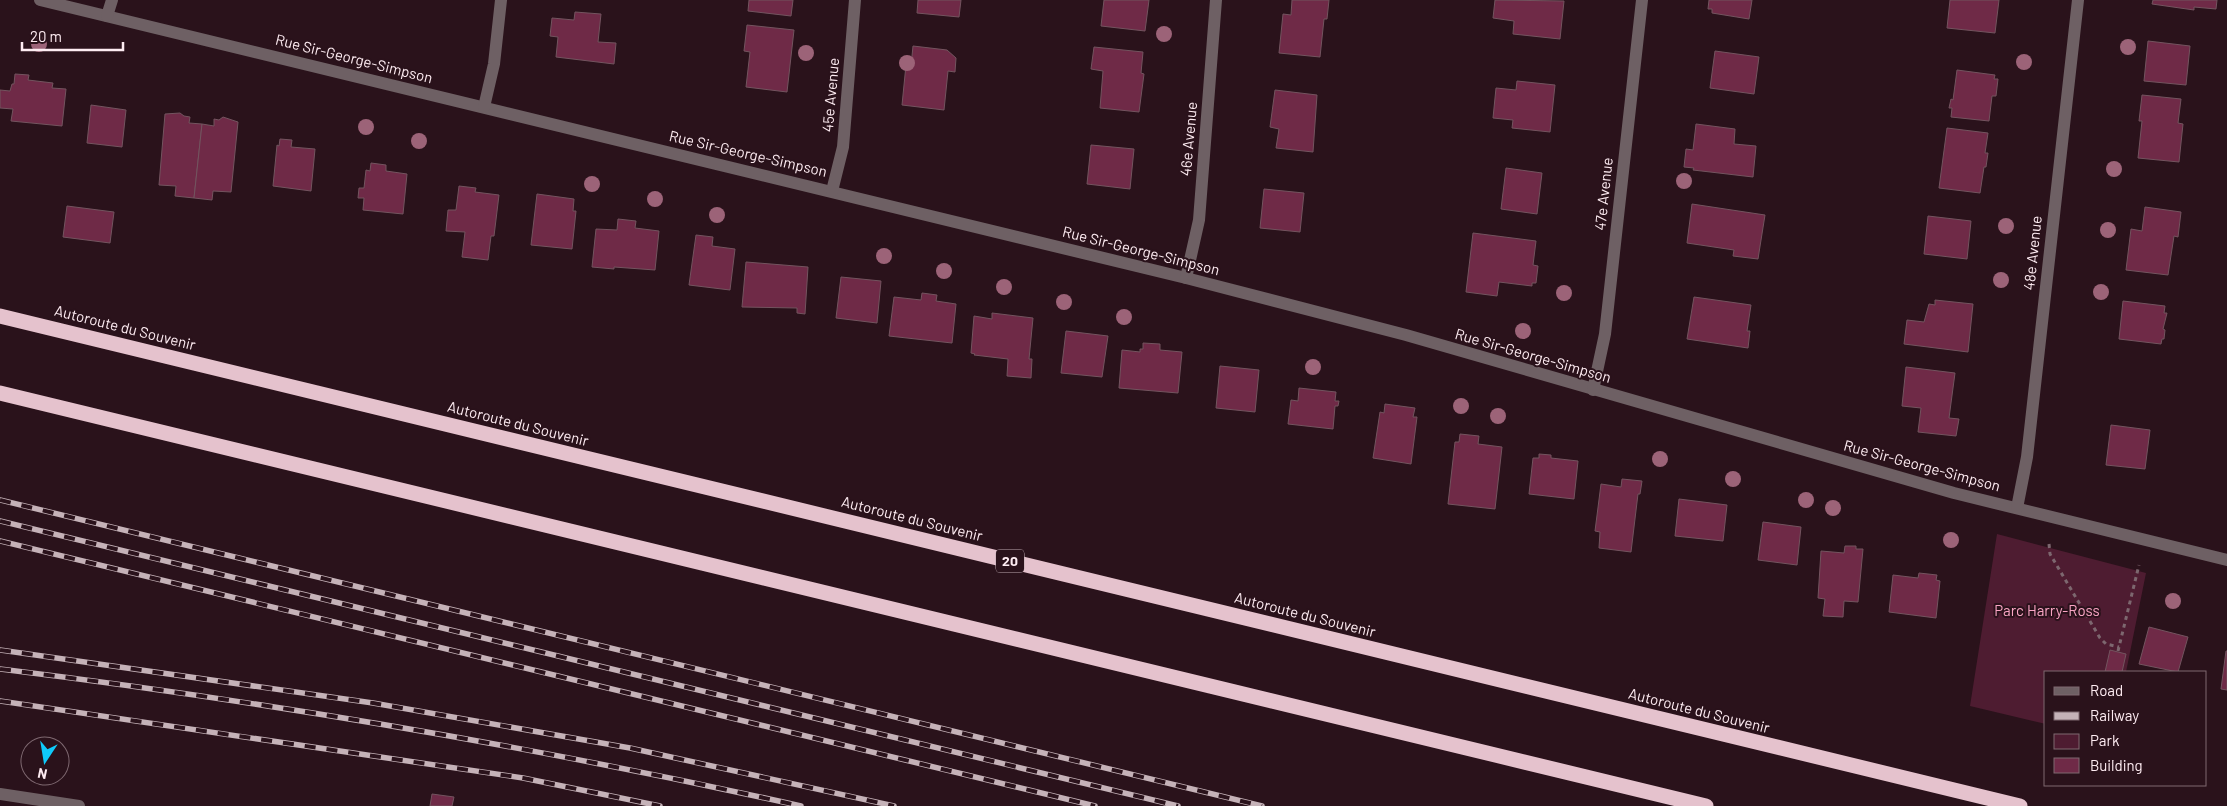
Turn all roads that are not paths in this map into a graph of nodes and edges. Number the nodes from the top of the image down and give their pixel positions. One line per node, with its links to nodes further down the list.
1 (40, 0): 8 (street, Rue Sir-George-Simpson)
2 (112, 0): 8 (street)
3 (501, 0): 9 (street)
4 (855, 0): 10 (street, 45e Avenue)
5 (1216, 0): 11 (street, 46e Avenue)
6 (1642, 0): 13 (street, 47e Avenue)
7 (2078, 0): 15 (street, 48e Avenue)
8 (107, 16): 9 (street, Rue Sir-George-Simpson)
9 (484, 107): 10 (street, Rue Sir-George-Simpson)
10 (832, 191): 11 (street, Rue Sir-George-Simpson)
11 (1186, 278): 13 (street, Rue Sir-George-Simpson)
12 (0, 316): 20 (highway, Autoroute du Souvenir / 20)
13 (1593, 390): 15 (street, Rue Sir-George-Simpson)
14 (0, 393): 19 (highway)
15 (2017, 508): 16 (street, Rue Sir-George-Simpson)
16 (2227, 560)
17 (0, 794): 18 (street)
18 (79, 806)
19 (1706, 806)
20 (2020, 806)

